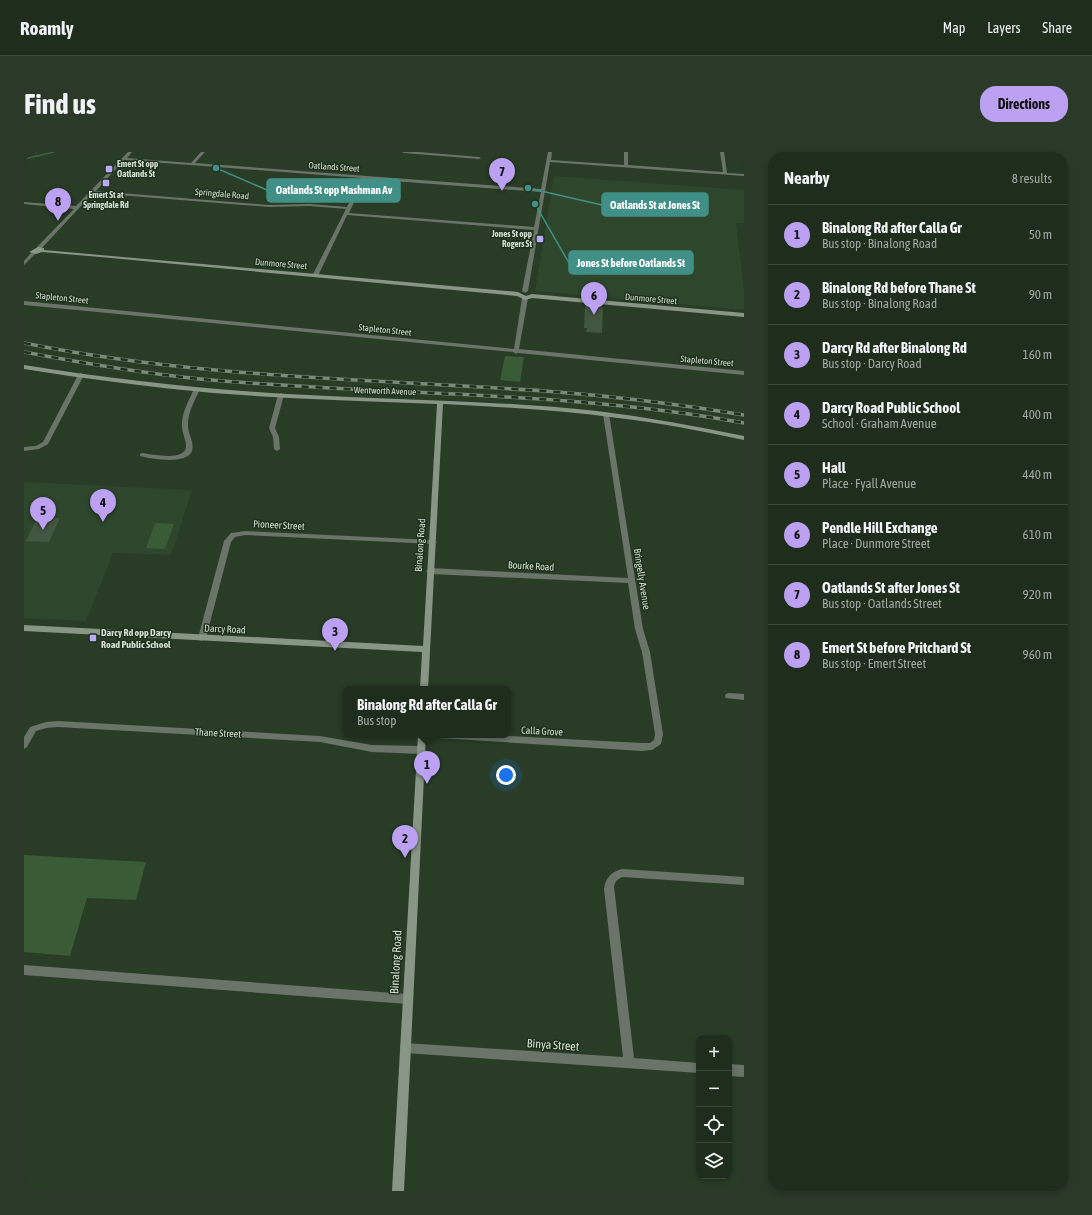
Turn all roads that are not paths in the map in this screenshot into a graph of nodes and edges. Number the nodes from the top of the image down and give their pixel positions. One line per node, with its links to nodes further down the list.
1 (34, 152): 8 (highway)
2 (130, 152): 10 (street)
3 (203, 152): 12 (street)
4 (404, 152): 9 (street)
5 (550, 152): 11 (street)
6 (626, 152): 13 (street)
7 (722, 152): 14 (street)
8 (24, 154)
9 (479, 158)
10 (124, 159): 12 (street, Oatlands Street); 18 (street)
11 (548, 161): 13 (street); 17 (street)
12 (192, 164): 16 (street, Oatlands Street)
13 (626, 166): 14 (street)
14 (725, 173): 15 (street)
15 (744, 175)
16 (364, 177): 17 (street, Oatlands Street); 21 (street)
17 (544, 191): 23 (street)
18 (93, 192): 20 (street); 21 (street, Springdale Road)
19 (24, 203): 20 (street)
20 (78, 208): 25 (street)
21 (349, 208): 22 (street)
22 (346, 214): 23 (street); 28 (street)
23 (536, 229): 29 (street)
24 (25, 249): 26 (main road)
25 (40, 250): 26 (main road, Dunmore Street); 28 (main road, Dunmore Street)
26 (33, 252): 27 (street)
27 (24, 264)
28 (315, 276): 30 (main road, Dunmore Street)
29 (525, 291): 30 (main road); 31 (main road)
30 (518, 294): 32 (main road)
31 (532, 296): 32 (main road); 34 (main road, Dunmore Street)
32 (525, 298): 35 (street)
33 (24, 303): 35 (street, Stapleton Street)
34 (744, 315)
35 (516, 352): 37 (street, Stapleton Street)
36 (24, 367): 38 (main road, Wentworth Avenue)
37 (744, 373)
38 (81, 375): 39 (main road, Wentworth Avenue); 44 (street)
39 (197, 389): 40 (main road, Wentworth Avenue); 46 (street)
40 (281, 395): 41 (main road, Wentworth Avenue); 45 (street)
41 (440, 402): 42 (main road, Wentworth Avenue); 47 (main road, Binalong Road)
42 (606, 414): 43 (main road, Wentworth Avenue); 49 (street, Bringelly Avenue)
43 (744, 438)
44 (24, 449)
45 (277, 449)
46 (142, 455)
47 (433, 542): 48 (main road, Binalong Road); 51 (street, Pioneer Street)
48 (430, 571): 49 (street, Bourke Road); 52 (main road, Binalong Road)
49 (632, 581): 59 (street, Bringelly Avenue)
50 (24, 628): 51 (main road, Darcy Road)
51 (202, 638): 52 (main road, Darcy Road)
52 (426, 649): 53 (main road, Binalong Road)
53 (424, 686)
54 (729, 696): 55 (street)
55 (744, 697)
56 (422, 738): 60 (main road, Binalong Road)
57 (480, 738): 59 (street, Calla Grove)
58 (24, 745): 60 (street, Thane Street)
59 (656, 745)
60 (421, 750): 63 (main road, Binalong Road)
61 (744, 881): 65 (street)
62 (24, 970): 63 (street)
63 (407, 999): 64 (main road, Binalong Road)
64 (405, 1048): 65 (street, Binya Street); 69 (main road, Binalong Road)
65 (629, 1063): 66 (street, Binya Street)
66 (696, 1068)
67 (732, 1070): 68 (street)
68 (744, 1072)
69 (398, 1191)

